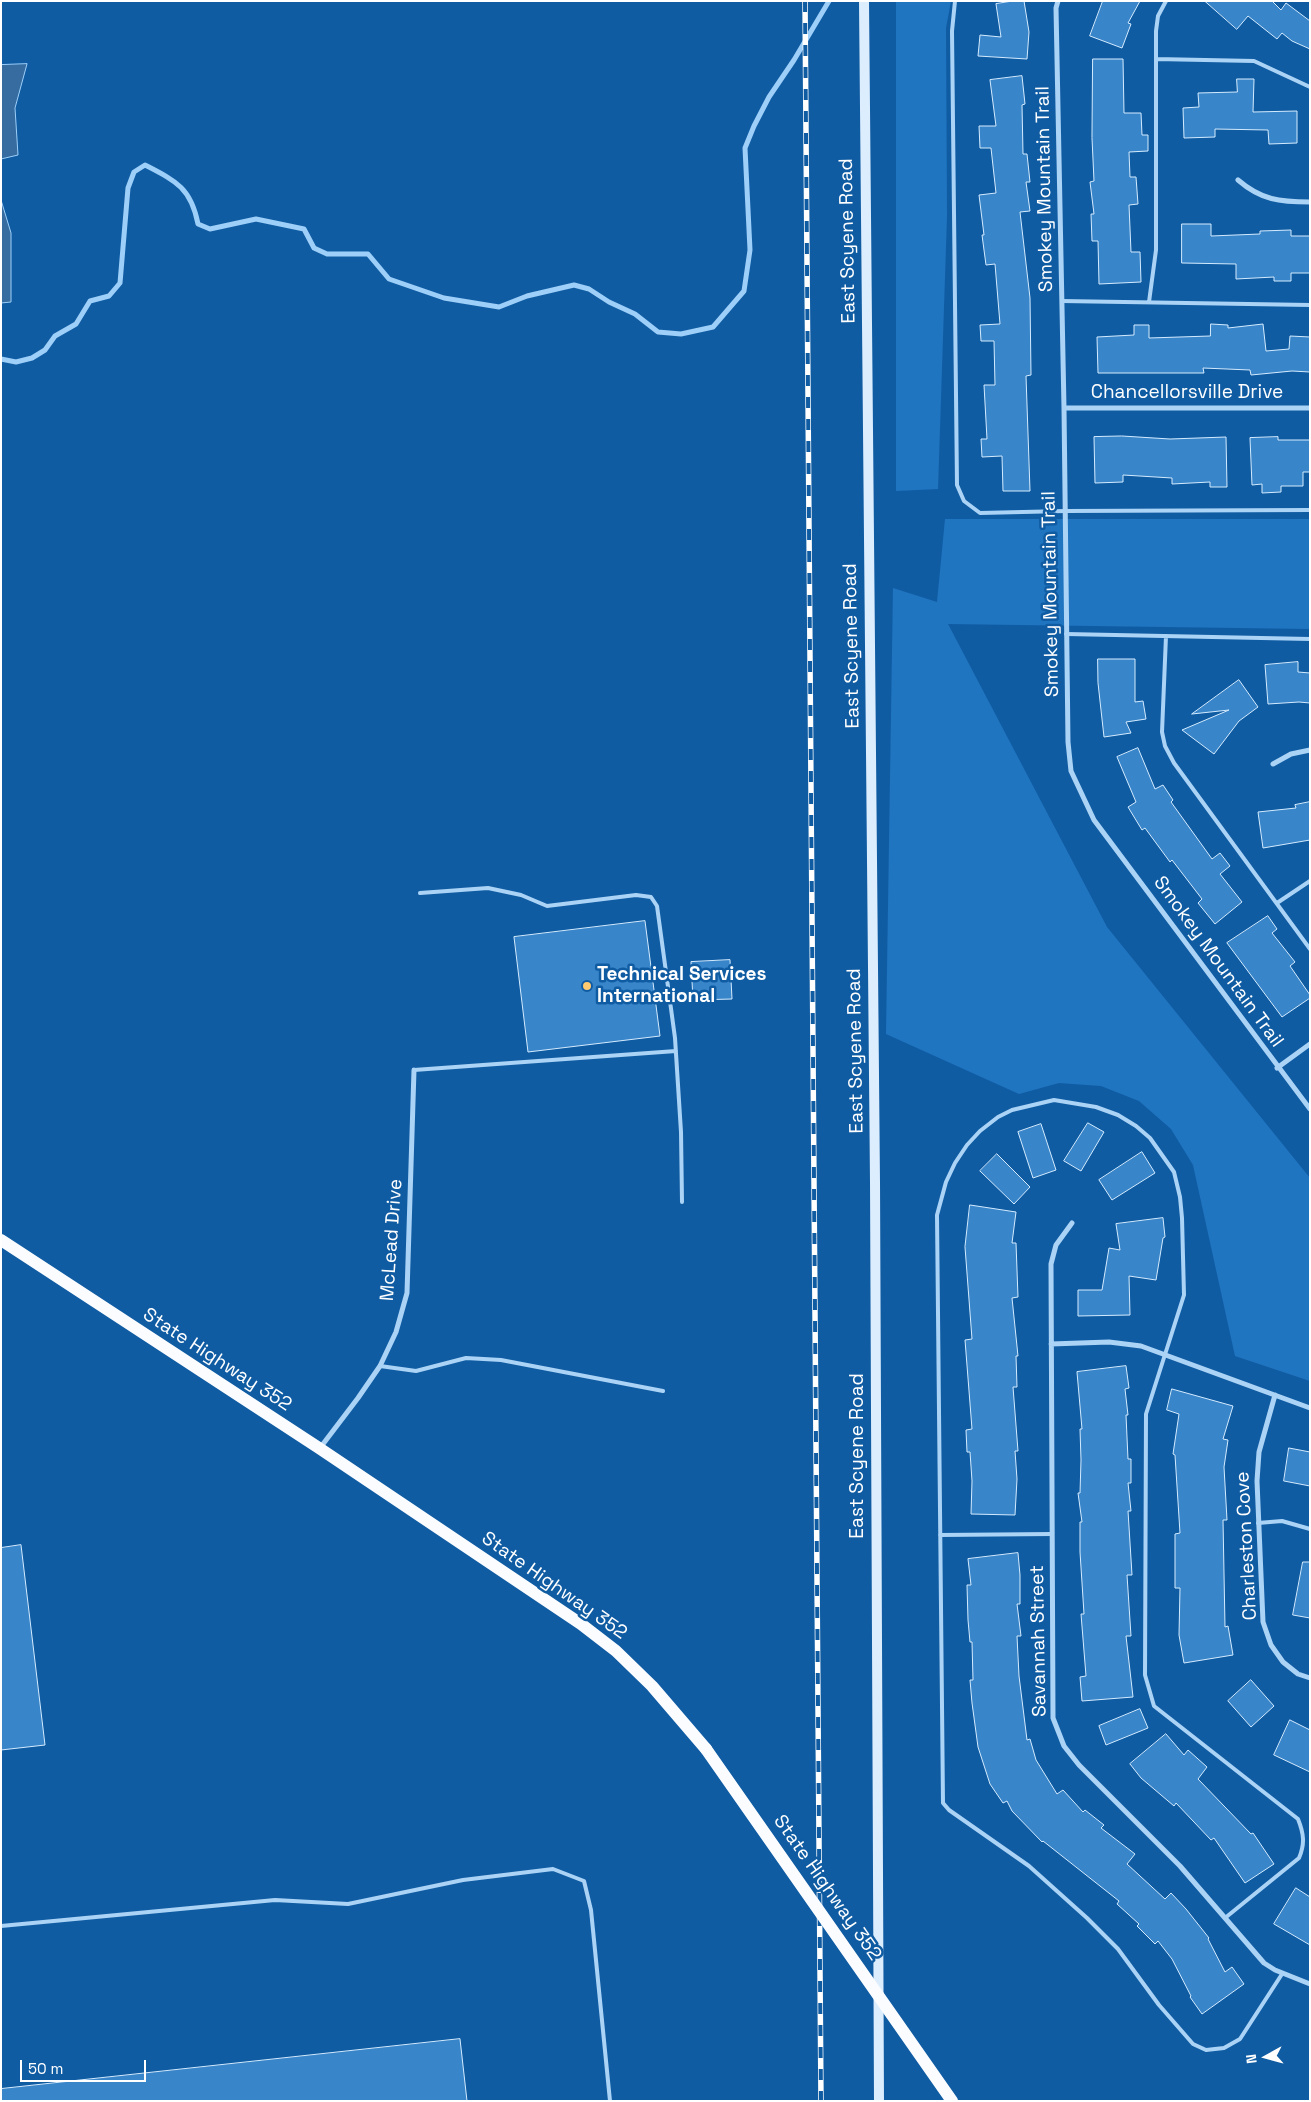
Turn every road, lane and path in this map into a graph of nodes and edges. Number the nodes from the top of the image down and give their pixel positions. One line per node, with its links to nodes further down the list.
1 (864, 1): 50 (street, East Scyene Road)
2 (955, 1): 15 (lane)
3 (1058, 1): 9 (street, Smokey Mountain Trail)
4 (1166, 1): 5 (lane)
5 (1156, 59): 6 (lane); 10 (lane)
6 (1310, 88)
7 (1238, 180): 8 (street)
8 (1310, 202)
9 (1062, 301): 10 (lane); 12 (street, Smokey Mountain Trail)
10 (1149, 302): 11 (lane)
11 (1310, 305)
12 (1064, 408): 13 (street, Chancellorsville Drive); 15 (street, Smokey Mountain Trail)
13 (1310, 408)
14 (1310, 510): 15 (lane)
15 (1065, 511): 16 (street, Smokey Mountain Trail)
16 (1066, 634): 17 (lane); 27 (street, Smokey Mountain Trail)
17 (1166, 636): 18 (lane); 23 (lane)
18 (1310, 639)
19 (1310, 750): 20 (street)
20 (1273, 764)
21 (1310, 880): 23 (lane)
22 (420, 893): 26 (lane)
23 (1277, 903): 24 (lane)
24 (1310, 949)
25 (1310, 1044): 27 (street)
26 (676, 1051): 28 (lane); 30 (lane)
27 (1277, 1068): 29 (street, Smokey Mountain Trail)
28 (414, 1070): 35 (street, McLead Drive)
29 (1310, 1109)
30 (682, 1202)
31 (1072, 1223): 33 (street, Savannah Street)
32 (1, 1240): 39 (main road, State Highway 352)
33 (1051, 1344): 34 (street); 42 (street, Savannah Street)
34 (1165, 1355): 37 (street); 43 (lane); 45 (lane)
35 (380, 1366): 36 (lane); 39 (street, McLead Drive)
36 (663, 1391)
37 (1274, 1395): 38 (street); 40 (street, Charleston Cove)
38 (1310, 1408)
39 (319, 1448): 51 (main road, State Highway 352, bridge)
40 (1258, 1523): 41 (lane); 44 (street, Charleston Cove)
41 (1310, 1529)
42 (1052, 1534): 43 (lane); 45 (street, Savannah Street)
43 (940, 1535): 47 (lane)
44 (1310, 1678)
45 (1225, 1918): 47 (street, Savannah Street)
46 (1, 1926): 49 (lane)
47 (1282, 1974): 48 (street, Savannah Street)
48 (1310, 1984)
49 (610, 2101)
50 (879, 2101)
51 (952, 2101)

